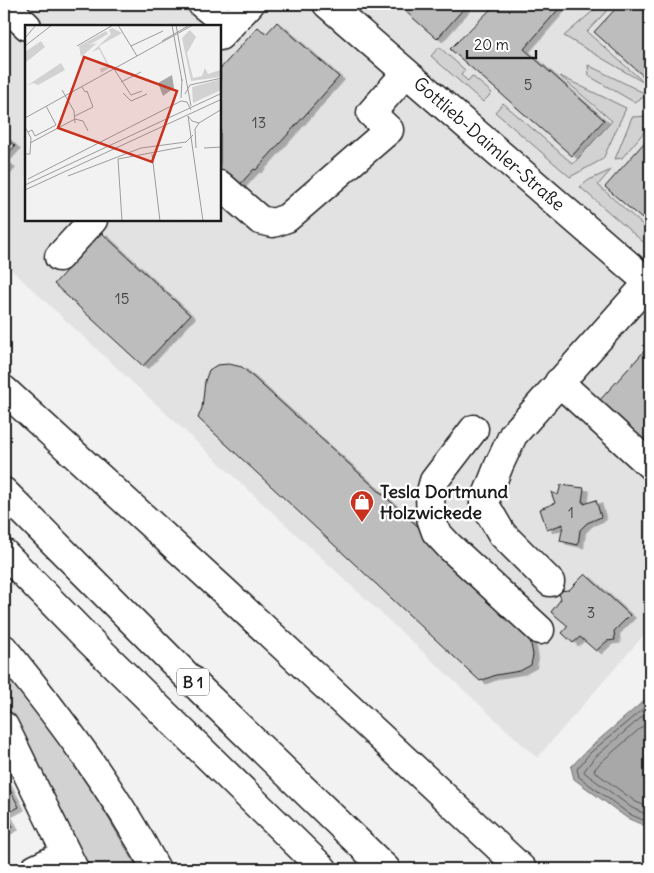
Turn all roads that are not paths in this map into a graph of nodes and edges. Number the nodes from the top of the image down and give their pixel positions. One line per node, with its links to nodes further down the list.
1 (4, 4): 5 (main road)
2 (202, 4): 6 (main road)
3 (250, 4): 7 (main road)
4 (327, 4): 8 (main road, Gottlieb-Daimler-Straße)
5 (26, 25)
6 (219, 25)
7 (224, 31)
8 (406, 72): 9 (main road); 12 (main road, Gottlieb-Daimler-Straße)
9 (221, 186)
10 (92, 221): 11 (main road)
11 (59, 256)
12 (650, 283): 13 (main road)
13 (559, 382): 15 (main road); 16 (main road)
14 (4, 390): 28 (main road)
15 (513, 435): 19 (main road); 20 (main road)
16 (650, 465)
17 (4, 492): 27 (main road, B 1)
18 (4, 553): 26 (main road, B 1)
19 (550, 582)
20 (540, 630)
21 (4, 648): 25 (main road)
22 (4, 726): 23 (main road)
23 (70, 861): 24 (main road)
24 (35, 869)
25 (156, 869)
26 (323, 869)
27 (386, 869)
28 (522, 869)

